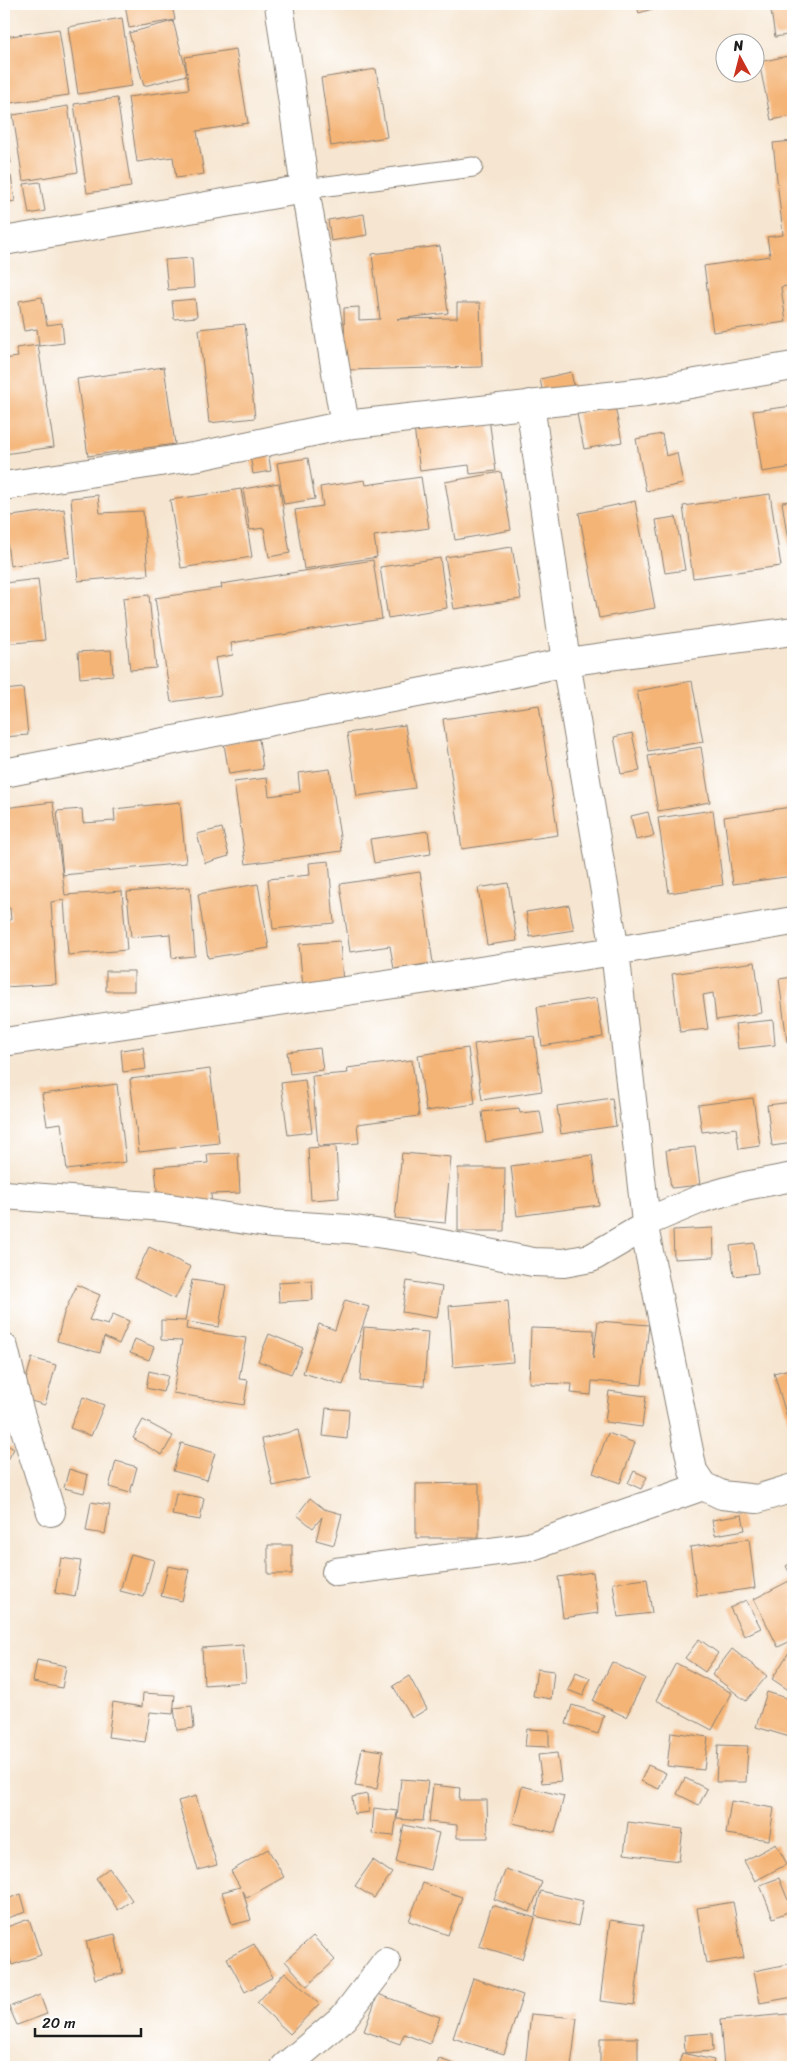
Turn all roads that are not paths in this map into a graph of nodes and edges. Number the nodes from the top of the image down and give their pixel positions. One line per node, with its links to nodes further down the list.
1 (279, 4): 3 (street)
2 (474, 167): 3 (lane)
3 (305, 189): 4 (street); 7 (street)
4 (4, 241)
5 (793, 366): 6 (street)
6 (530, 404): 7 (street); 10 (street)
7 (345, 426): 8 (street)
8 (4, 486)
9 (793, 631): 10 (street)
10 (566, 662): 11 (street); 13 (street)
11 (4, 773)
12 (793, 921): 13 (street)
13 (616, 951): 14 (street); 17 (street)
14 (4, 1042)
15 (793, 1176): 17 (street)
16 (4, 1195): 17 (street)
17 (645, 1224): 19 (street)
18 (4, 1348): 21 (street)
19 (704, 1486): 20 (street); 22 (street)
20 (793, 1488)
21 (51, 1512)
22 (336, 1572)
23 (386, 1962): 24 (street)
24 (285, 2067)

